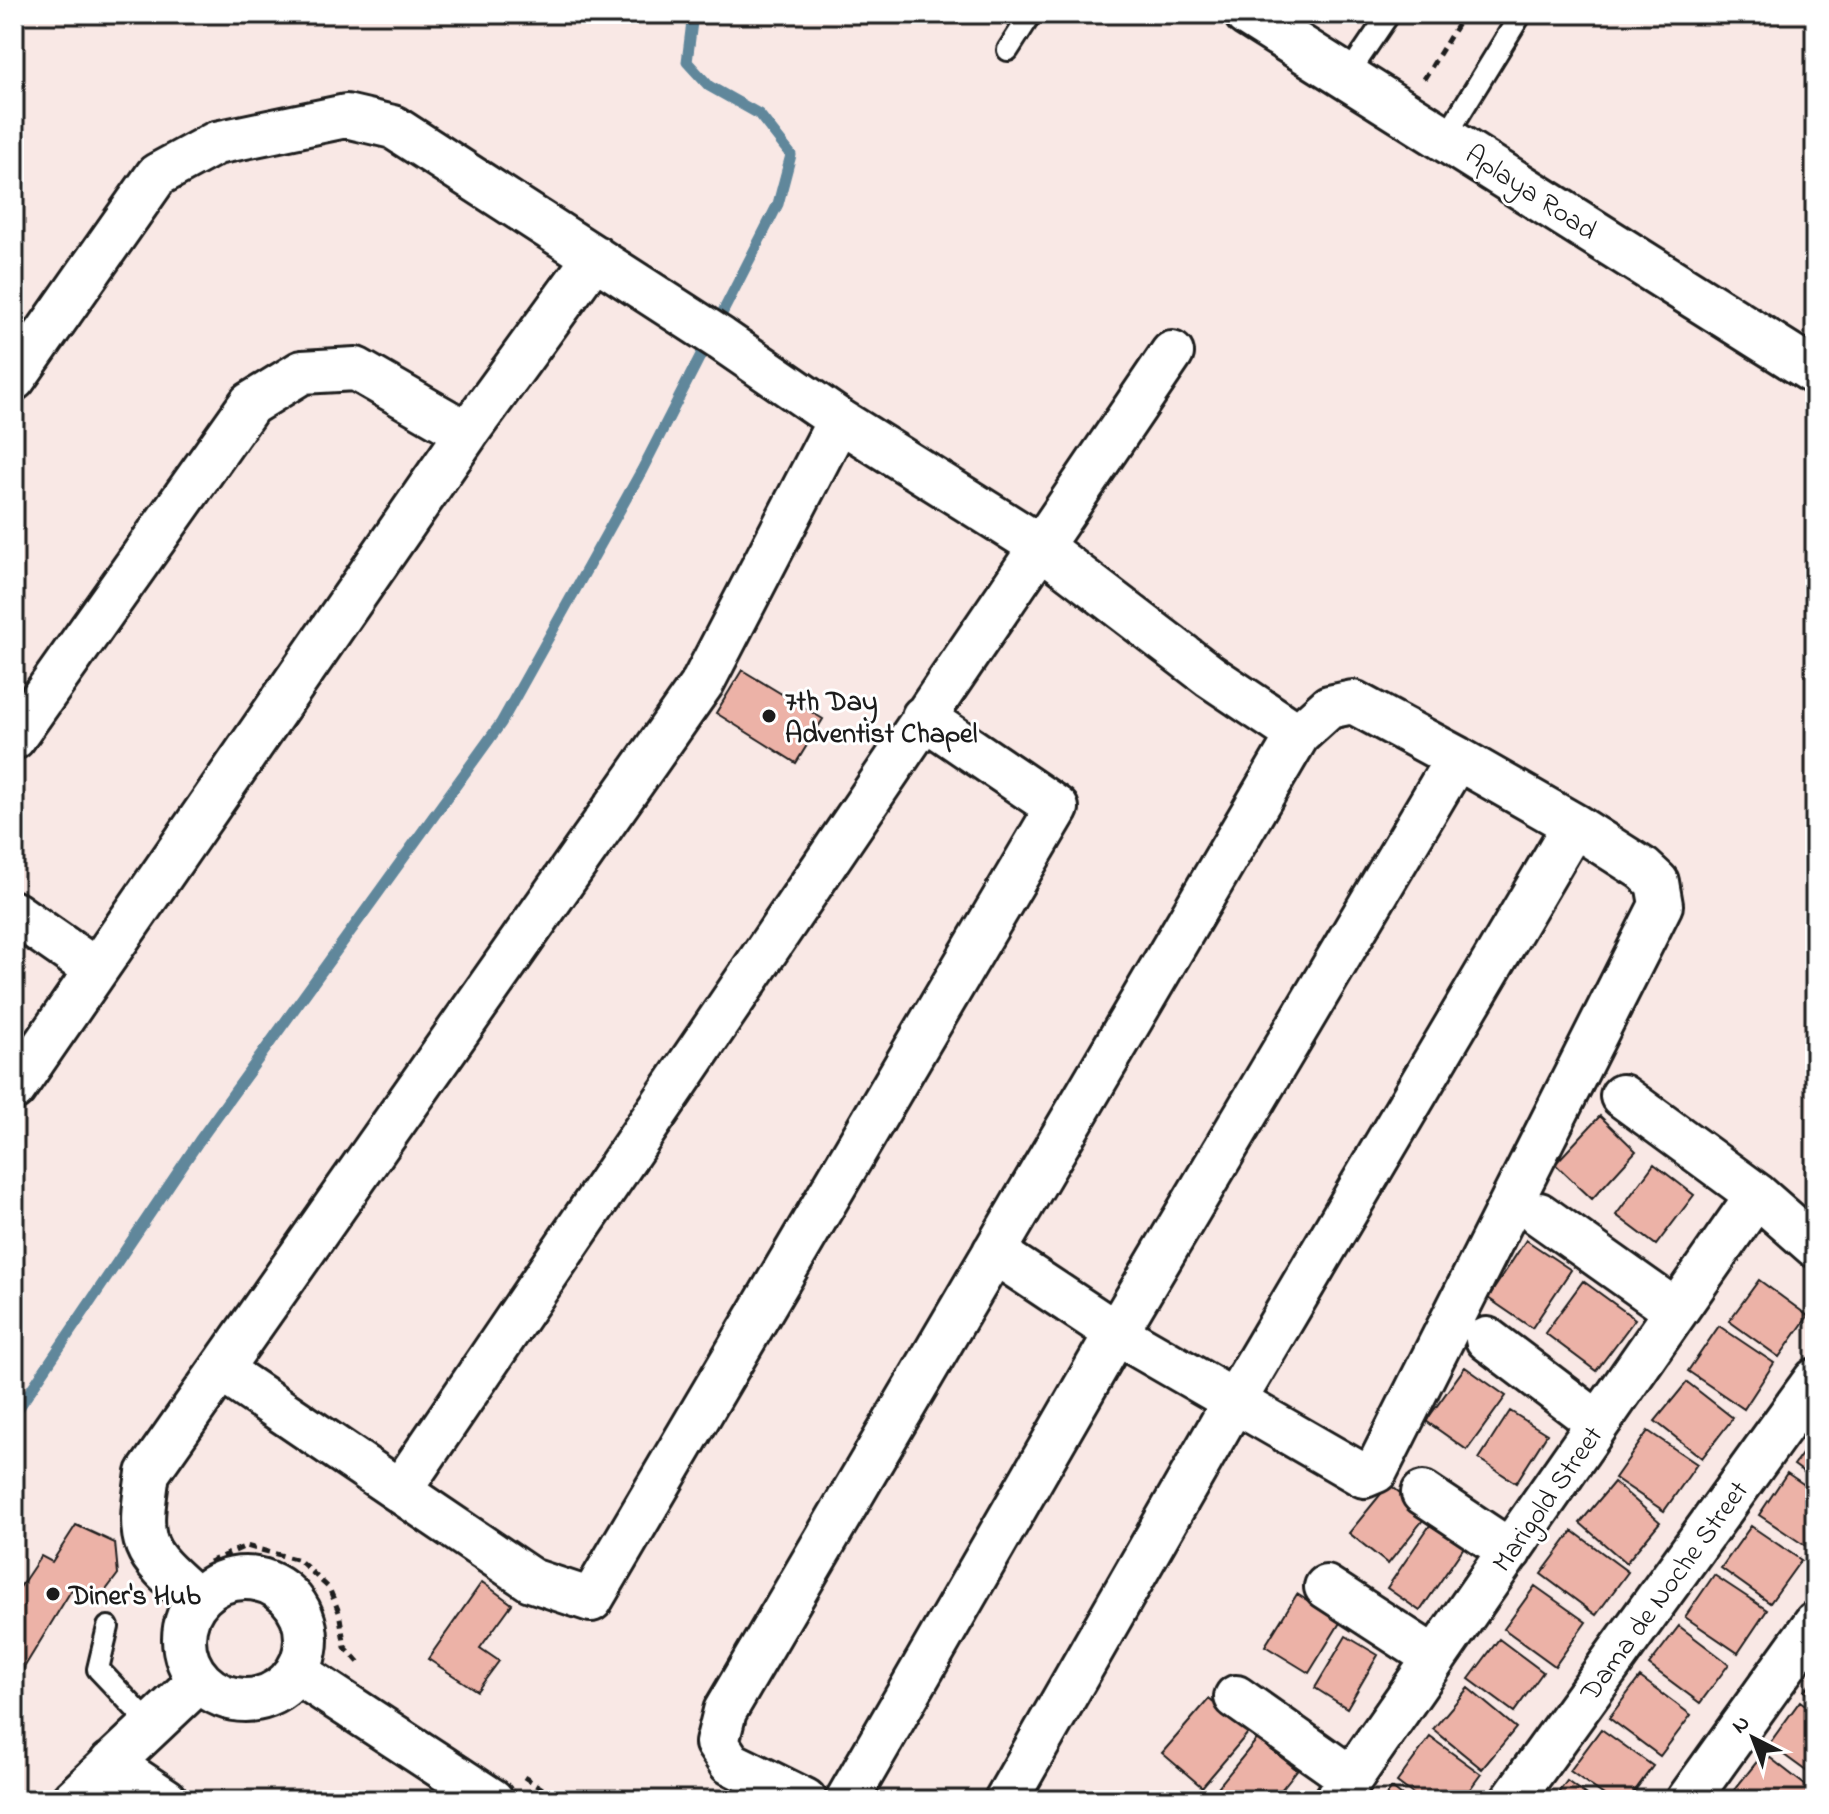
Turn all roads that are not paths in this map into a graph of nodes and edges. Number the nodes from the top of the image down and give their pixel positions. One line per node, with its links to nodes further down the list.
1 (1031, 14): 5 (lane)
2 (1247, 14): 6 (street, Aplaya Road)
3 (1389, 14): 6 (lane)
4 (1521, 14): 7 (lane)
5 (1008, 50)
6 (1347, 76): 7 (street, Aplaya Road)
7 (1446, 136): 10 (street, Aplaya Road)
8 (595, 257): 11 (street); 12 (street); 13 (street)
9 (1172, 353): 14 (street)
10 (1815, 372)
11 (14, 379)
12 (839, 420): 14 (street); 31 (street)
13 (467, 433): 17 (street); 21 (street)
14 (1040, 546): 15 (street); 16 (street)
15 (923, 717): 35 (street); 35 (street)
16 (1298, 735): 18 (street); 27 (street)
17 (14, 738)
18 (1457, 758): 19 (street); 29 (street)
19 (1574, 825): 33 (street); 33 (street)
20 (14, 913): 21 (street)
21 (96, 970): 22 (street)
22 (14, 1089)
23 (1622, 1096): 24 (street)
24 (1757, 1195): 26 (street); 28 (street, Marigold Street)
25 (1539, 1214): 28 (street)
26 (1815, 1246)
27 (994, 1252): 29 (street); 53 (street)
28 (1676, 1311): 34 (street, Marigold Street)
29 (1116, 1333): 33 (street); 54 (street)
30 (1487, 1339): 34 (street)
31 (221, 1370): 35 (street); 38 (street)
32 (1815, 1380): 56 (street, Dama de Noche Street)
33 (1235, 1400): 55 (street)
34 (1598, 1423): 37 (street, Marigold Street)
35 (401, 1489)
36 (1423, 1493): 37 (street)
37 (1510, 1551): 42 (street, Marigold Street)
38 (203, 1581): 43 (street); 44 (street)
39 (1326, 1587): 42 (street)
40 (1815, 1623): 57 (street)
41 (108, 1627): 46 (lane)
42 (1435, 1658): 50 (street, Marigold Street)
43 (298, 1673): 44 (street); 48 (street)
44 (199, 1681): 46 (street)
45 (1236, 1697): 50 (street)
46 (152, 1726): 47 (street)
47 (111, 1763): 51 (street); 52 (street)
48 (446, 1788): 49 (street)
49 (507, 1788)
50 (1343, 1789)
51 (73, 1800)
52 (166, 1800)
53 (805, 1800)
54 (847, 1800)
55 (1006, 1800)
56 (1512, 1800)
57 (1688, 1800)

